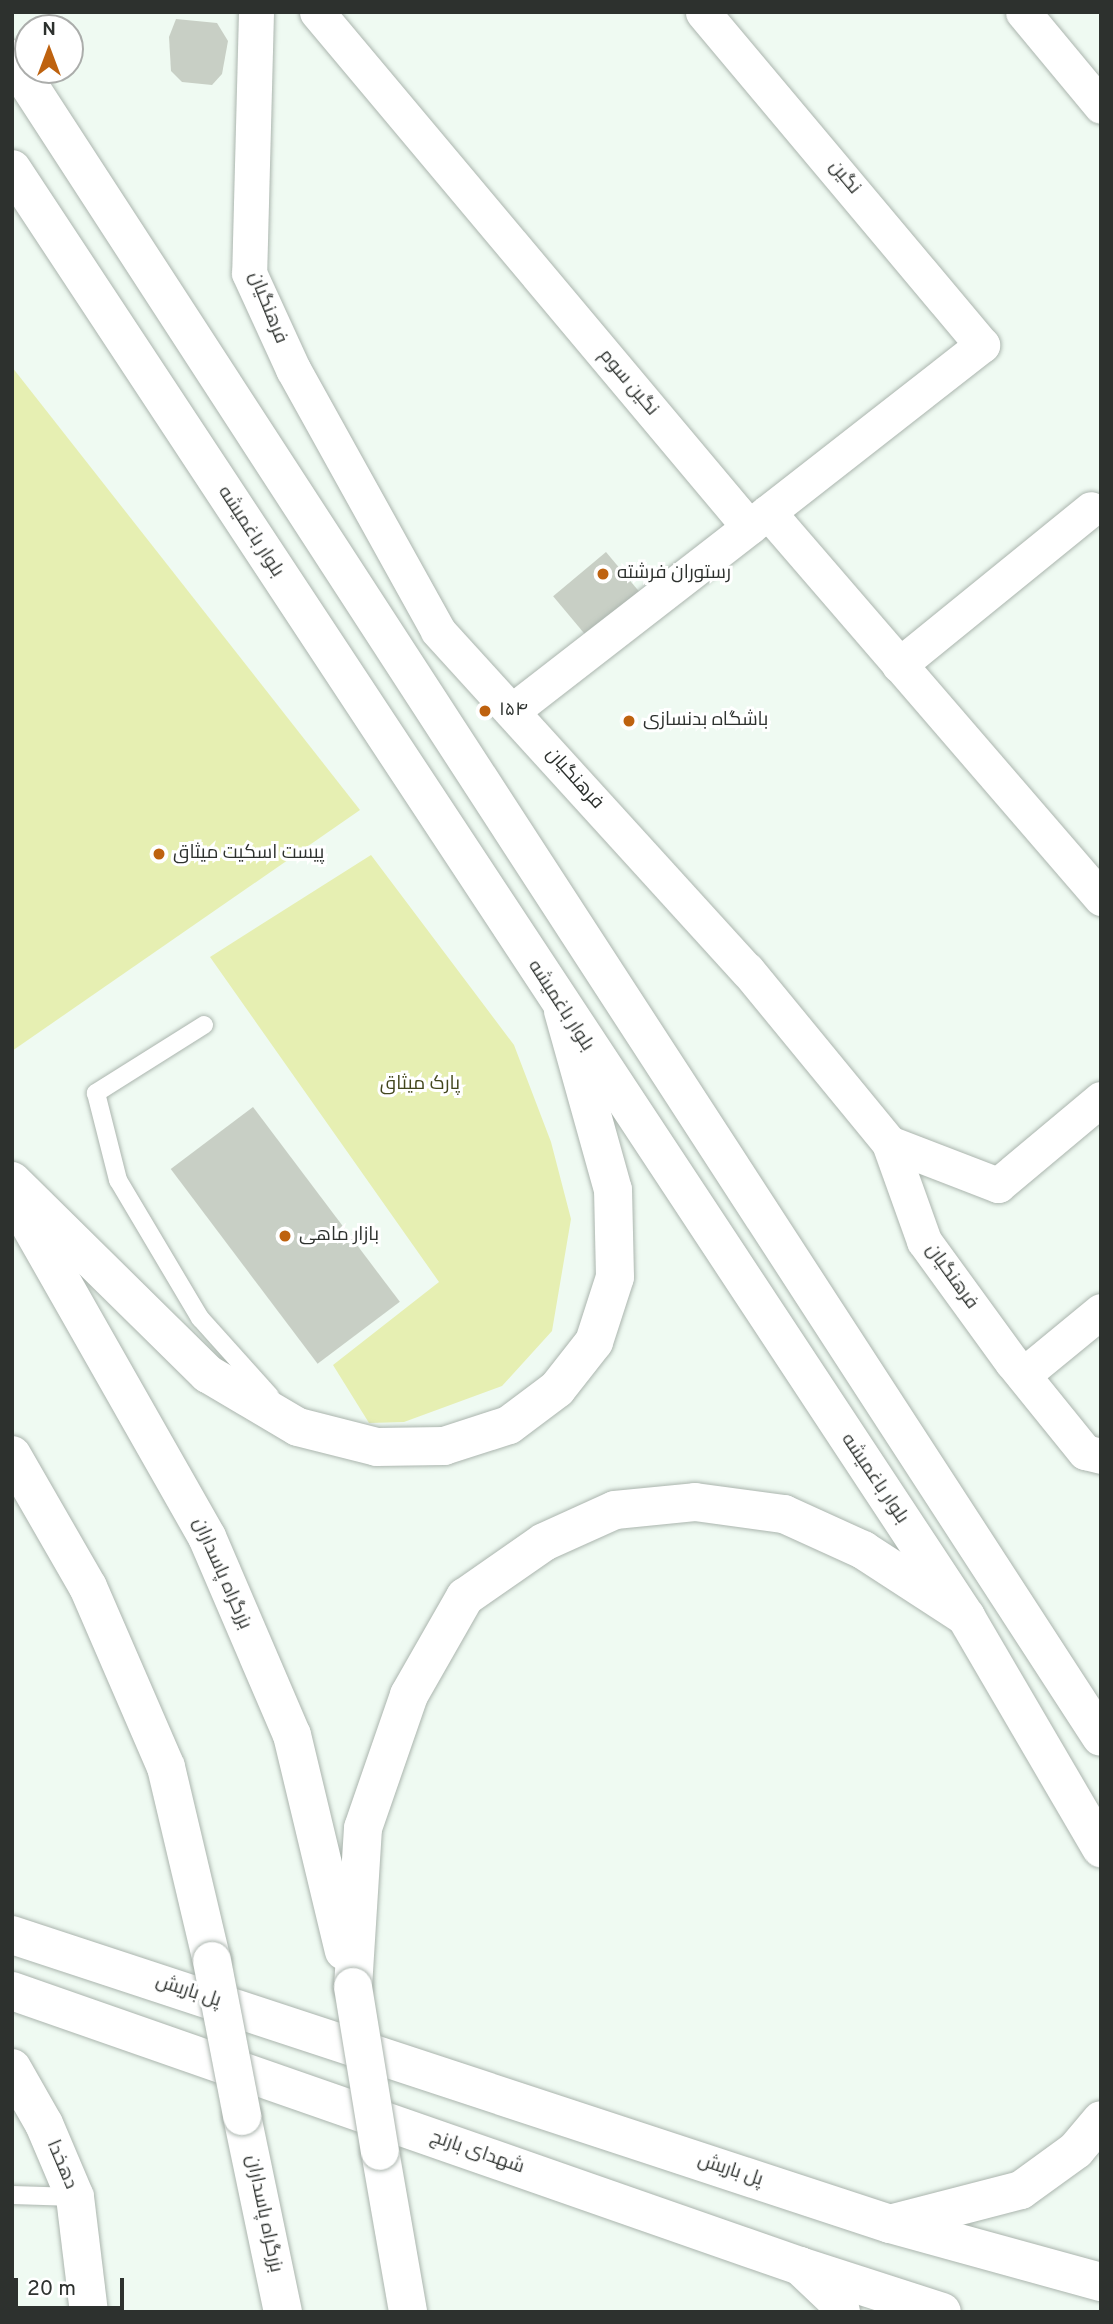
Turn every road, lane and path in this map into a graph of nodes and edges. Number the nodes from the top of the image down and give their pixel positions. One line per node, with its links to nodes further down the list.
1 (256, 12): 10 (street, فرهنگیان)
2 (317, 12): 9 (street, نگین سوم)
3 (704, 12): 9 (street, نگین)
4 (1023, 12): 6 (street)
5 (12, 59): 11 (main road)
6 (1101, 106)
7 (12, 169): 15 (main road, بلوار باغمیشه)
8 (1091, 509): 12 (street)
9 (758, 519): 12 (street, نگین سوم); 13 (street)
10 (438, 631): 11 (street); 13 (street, فرهنگیان)
11 (399, 656): 29 (main road)
12 (899, 665): 14 (street, نگین سوم)
13 (512, 711): 18 (street, فرهنگیان)
14 (1101, 898)
15 (563, 1011): 23 (main road); 28 (main road, بلوار باغمیشه)
16 (204, 1025): 23 (lane)
17 (1096, 1113): 18 (street)
18 (888, 1143): 22 (street, فرهنگیان)
19 (12, 1181): 23 (main road)
20 (12, 1193): 32 (main road, بزرگراه پاسداران)
21 (1101, 1311): 22 (street)
22 (1023, 1375): 25 (street, فرهنگیان)
23 (298, 1427)
24 (12, 1455): 27 (main road)
25 (1101, 1456)
26 (12, 1506): 27 (main road)
27 (88, 1587): 42 (main road, بزرگراه پاسداران, bridge)
28 (966, 1617): 30 (main road, بلوار باغمیشه); 32 (main road)
29 (1101, 1737)
30 (1101, 1848)
31 (12, 1935): 38 (main road, پل باریش)
32 (352, 1987): 43 (main road, bridge)
33 (12, 1991): 39 (main road, شهدای بارنج)
34 (12, 2068): 37 (main road, دهخدا)
35 (1101, 2120): 38 (main road)
36 (12, 2195): 37 (lane)
37 (75, 2197): 41 (main road, دهخدا)
38 (891, 2224): 40 (main road, پل باریش)
39 (800, 2266): 44 (main road); 45 (main road, شهدای بارنج)
40 (1101, 2282)
41 (89, 2312)
42 (283, 2312)
43 (408, 2312)
44 (841, 2312)
45 (942, 2312)

